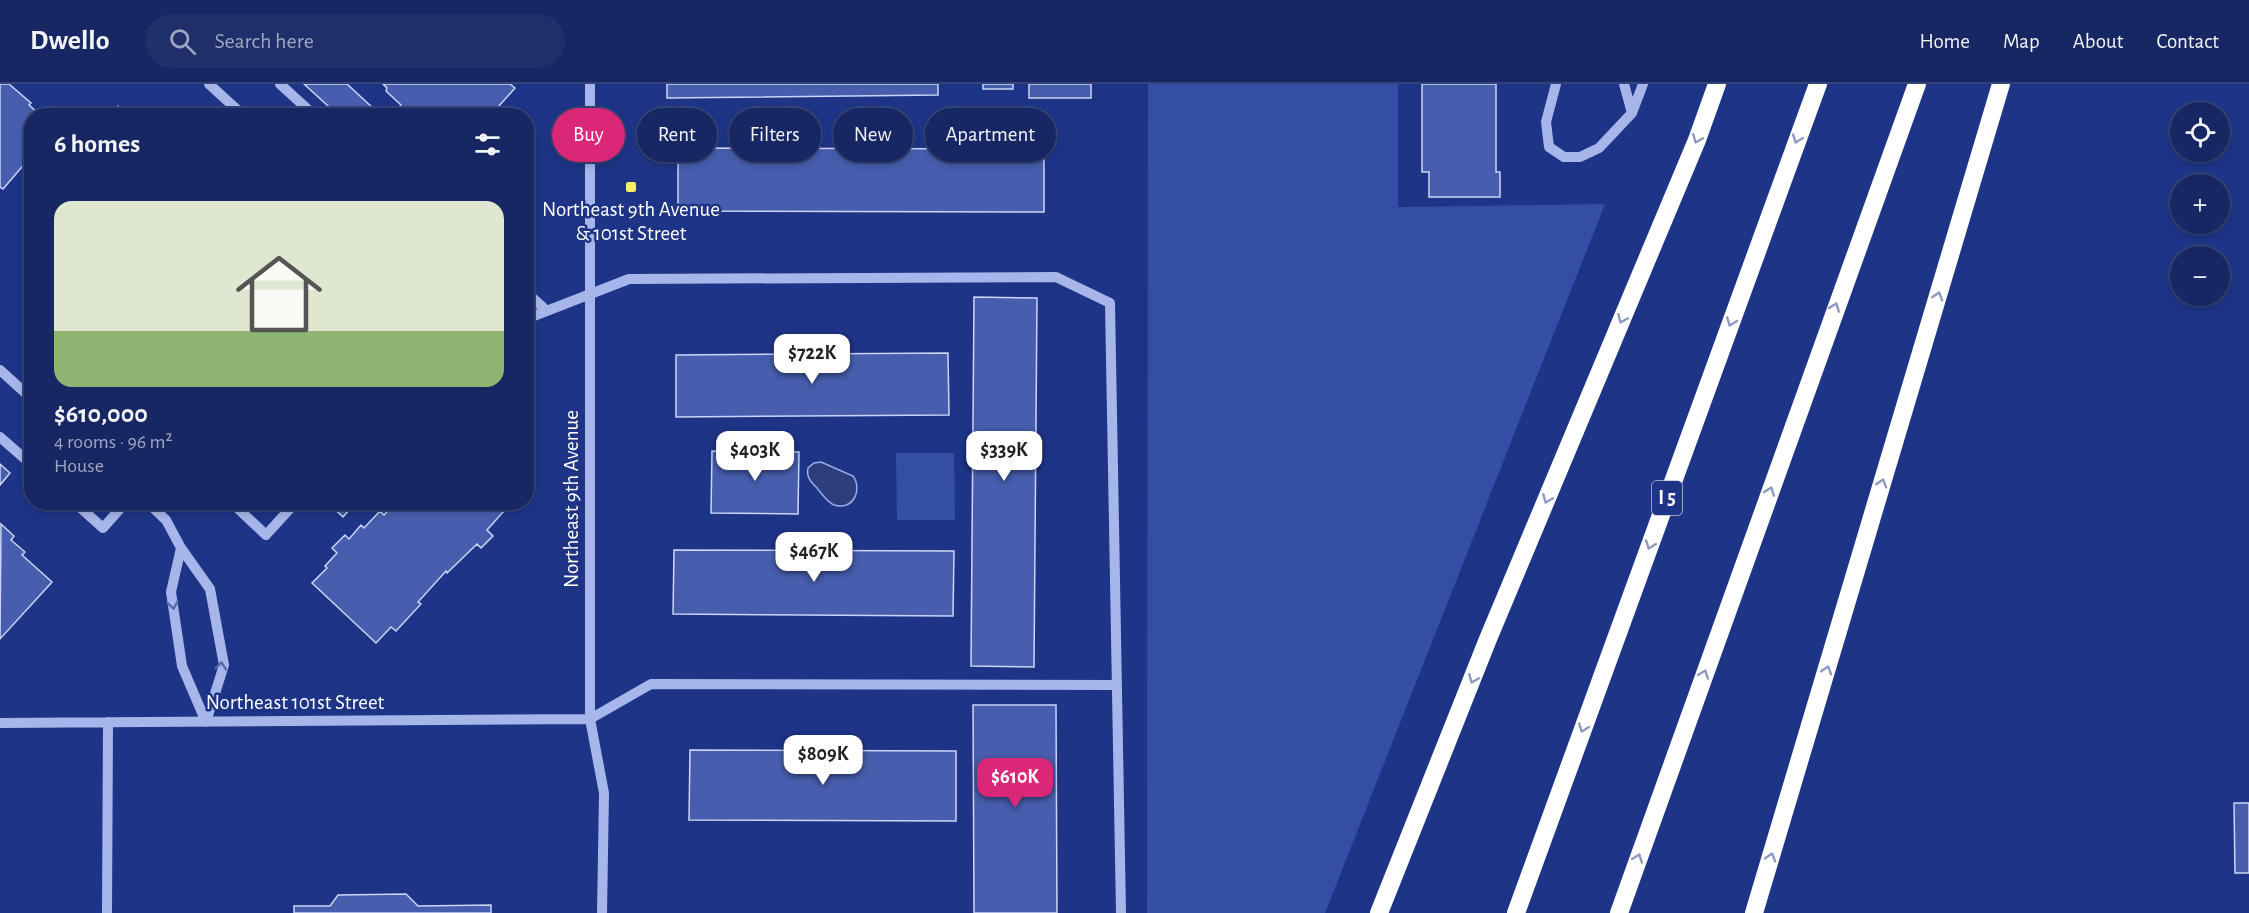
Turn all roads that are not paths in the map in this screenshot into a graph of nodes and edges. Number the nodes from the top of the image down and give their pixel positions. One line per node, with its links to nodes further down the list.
1 (209, 84): 11 (street)
2 (280, 84): 12 (street)
3 (590, 84): 14 (street, Northeast 9th Avenue)
4 (1556, 84): 13 (street)
5 (1624, 84): 13 (street)
6 (1643, 84): 13 (street)
7 (1718, 84): 36 (highway, one-way to 36)
8 (1818, 84): 37 (highway, I 5, one-way to 37)
9 (1917, 84): 38 (highway, one-way to 9)
10 (2001, 84): 39 (highway, one-way to 10)
11 (235, 108)
12 (306, 108)
13 (1632, 113)
14 (591, 292): 16 (street); 28 (street); 29 (street, Northeast 9th Avenue)
15 (534, 299): 16 (street)
16 (547, 311): 17 (street)
17 (534, 316)
18 (0, 370): 19 (street)
19 (24, 392)
20 (0, 437): 21 (street)
21 (24, 458)
22 (83, 510): 23 (street)
23 (119, 510)
24 (155, 510): 27 (street)
25 (240, 510): 26 (street)
26 (289, 510)
27 (181, 548): 31 (street, one-way to 31); 31 (street, one-way to 27)
28 (1117, 685): 29 (street); 35 (street)
29 (590, 719): 31 (street, Northeast 101st Street); 34 (street, Northeast 9th Avenue)
30 (108, 722): 31 (street, Northeast 101st Street); 32 (street, Northeast 101st Street); 33 (street)
31 (206, 722)
32 (0, 723)
33 (107, 913)
34 (602, 913)
35 (1121, 913)
36 (1379, 913)
37 (1516, 913)
38 (1619, 913)
39 (1754, 913)

